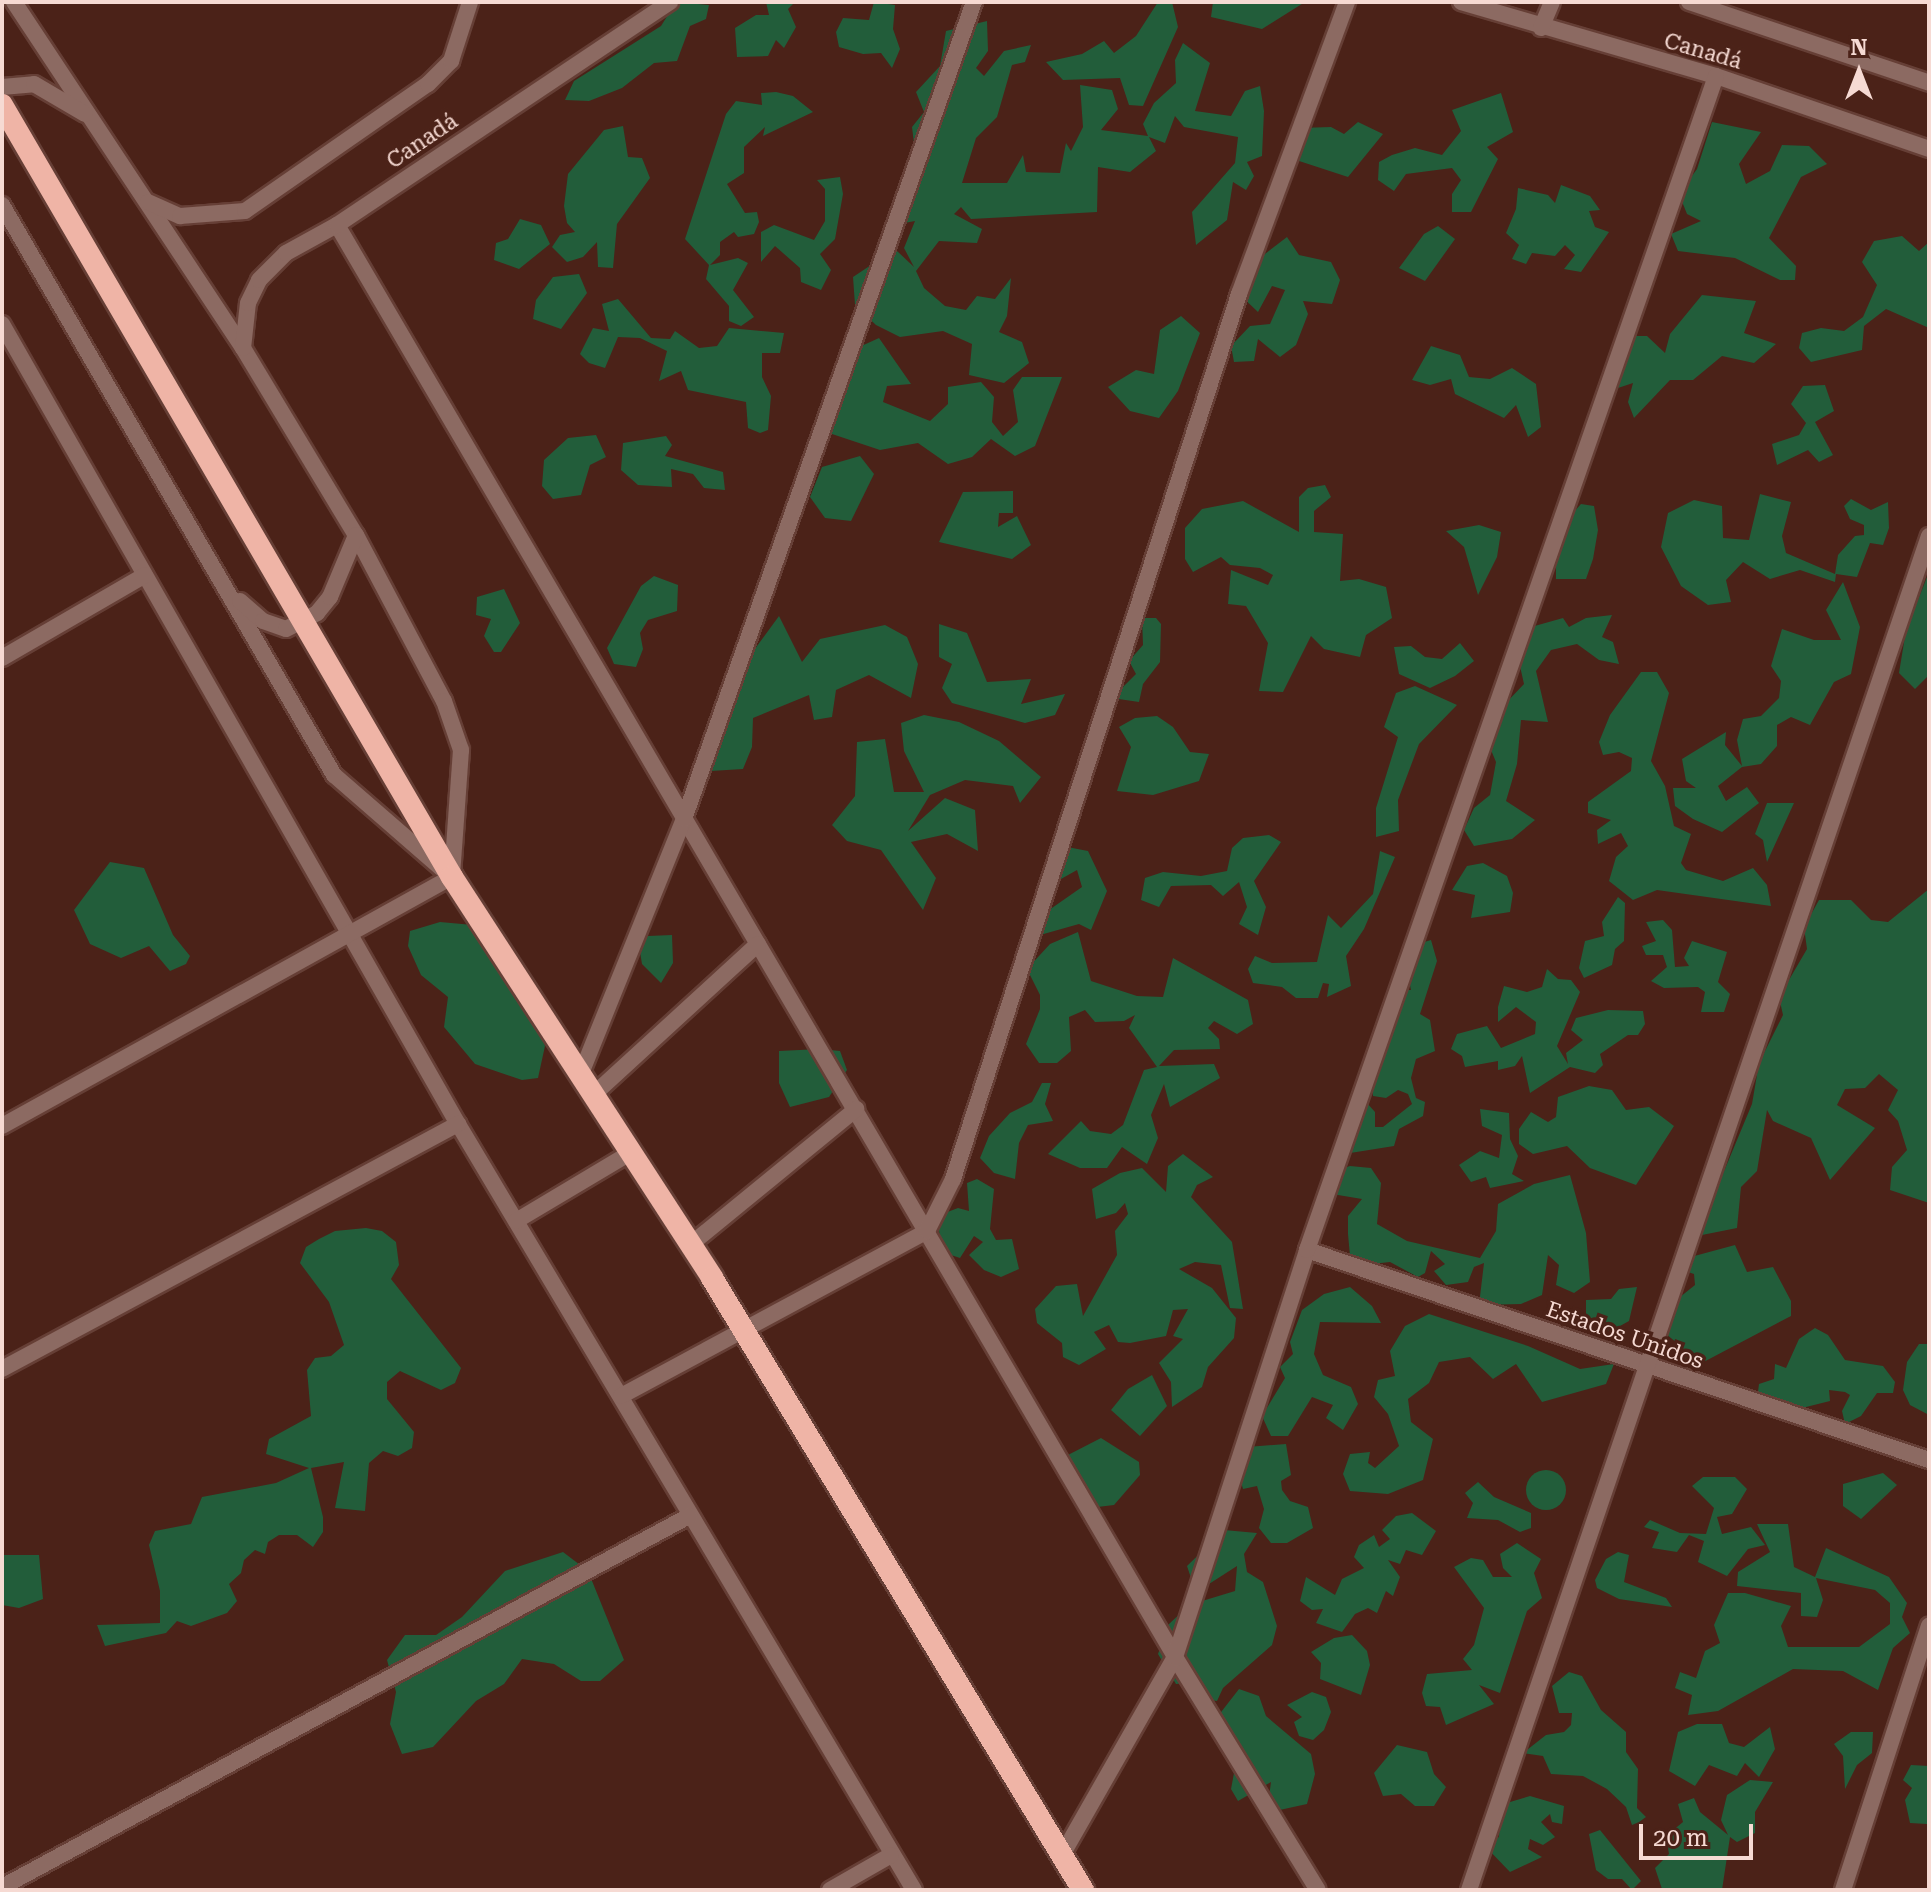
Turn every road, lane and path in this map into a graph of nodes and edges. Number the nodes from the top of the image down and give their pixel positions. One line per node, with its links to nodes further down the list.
1 (14, 2): 14 (street)
2 (470, 2): 16 (street, Canadá)
3 (670, 2): 18 (street, Canadá)
4 (974, 2): 27 (street)
5 (1347, 2): 38 (street)
6 (1461, 2): 9 (street, Canadá)
7 (1552, 2): 9 (street)
8 (1689, 2): 11 (street, Canadá)
9 (1541, 28): 10 (street, Canadá)
10 (1716, 76): 15 (street, Canadá); 40 (street)
11 (1929, 83)
12 (2, 87): 14 (street)
13 (2, 105): 25 (highway)
14 (93, 120): 16 (street)
15 (1929, 149)
16 (148, 202): 20 (street)
17 (2, 205): 24 (street)
18 (337, 225): 20 (street, Canadá); 27 (street)
19 (2, 324): 23 (street)
20 (243, 348): 21 (street)
21 (356, 535): 25 (street); 28 (street)
22 (1929, 536): 42 (street)
23 (145, 575): 26 (street); 29 (street)
24 (218, 577): 25 (street); 28 (street)
25 (303, 620): 28 (highway)
26 (2, 658)
27 (684, 819): 30 (street); 31 (street)
28 (452, 877): 29 (street); 31 (highway)
29 (351, 934): 34 (street); 35 (street)
30 (758, 944): 32 (street); 33 (street)
31 (580, 1076): 32 (highway)
32 (592, 1096): 36 (highway)
33 (856, 1109): 38 (street); 39 (street)
34 (458, 1124): 37 (street); 43 (street)
35 (2, 1126)
36 (630, 1153): 37 (street); 39 (highway)
37 (516, 1221): 44 (street)
38 (927, 1231): 41 (street); 48 (street)
39 (690, 1245): 41 (highway)
40 (1307, 1250): 42 (street, Estados Unidos); 48 (street)
41 (745, 1333): 44 (street); 50 (highway)
42 (1647, 1367): 45 (street, Estados Unidos); 56 (street)
43 (2, 1369)
44 (621, 1396): 46 (street)
45 (1929, 1460)
46 (689, 1516): 49 (street); 51 (street)
47 (1929, 1626): 57 (street)
48 (1175, 1657): 50 (street); 55 (street)
49 (891, 1855): 52 (street); 53 (street)
50 (1062, 1855): 54 (highway)
51 (2, 1887)
52 (830, 1890)
53 (914, 1890)
54 (1083, 1890)
55 (1318, 1890)
56 (1469, 1890)
57 (1843, 1890)

